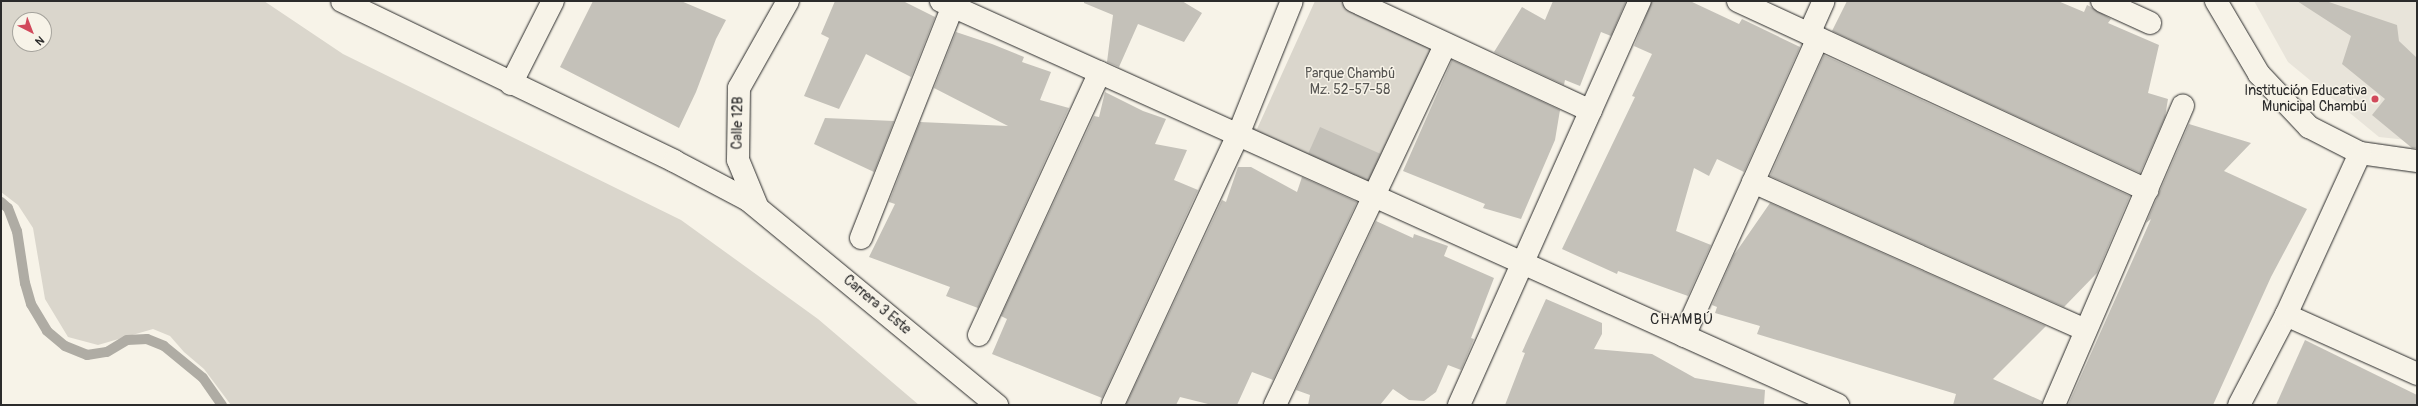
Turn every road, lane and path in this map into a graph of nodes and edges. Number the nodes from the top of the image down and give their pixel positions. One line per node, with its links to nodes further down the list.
1 (342, 1): 16 (street, Carrera 3 Este)
2 (553, 1): 16 (street)
3 (788, 1): 25 (street, Calle 12B)
4 (1292, 1): 19 (street)
5 (1354, 1): 14 (street)
6 (1640, 1): 18 (street)
7 (1738, 1): 13 (street)
8 (1824, 1): 13 (street)
9 (2102, 1): 12 (street)
10 (2216, 1): 20 (street)
11 (947, 4): 15 (street); 26 (street)
12 (2150, 23)
13 (1813, 36): 22 (street); 23 (street)
14 (1446, 44): 18 (street); 24 (street)
15 (1100, 72): 19 (street); 30 (street)
16 (511, 84): 25 (street, Carrera 3 Este)
17 (2183, 106): 23 (street)
18 (1591, 111): 27 (street)
19 (1238, 135): 24 (street); 33 (street)
20 (2360, 153): 21 (street); 28 (street)
21 (2417, 162)
22 (1753, 182): 29 (street); 31 (street)
23 (2146, 190): 29 (street)
24 (1375, 197): 27 (street); 35 (street)
25 (757, 206): 34 (street, Carrera 3 Este)
26 (861, 238)
27 (1522, 263): 31 (street); 36 (street)
28 (2286, 315): 32 (street); 39 (street)
29 (2086, 330): 38 (street)
30 (979, 335)
31 (1684, 336): 37 (street)
32 (2417, 374)
33 (1114, 404)
34 (997, 405)
35 (1275, 405)
36 (1459, 405)
37 (1838, 405)
38 (2054, 405)
39 (2239, 405)

